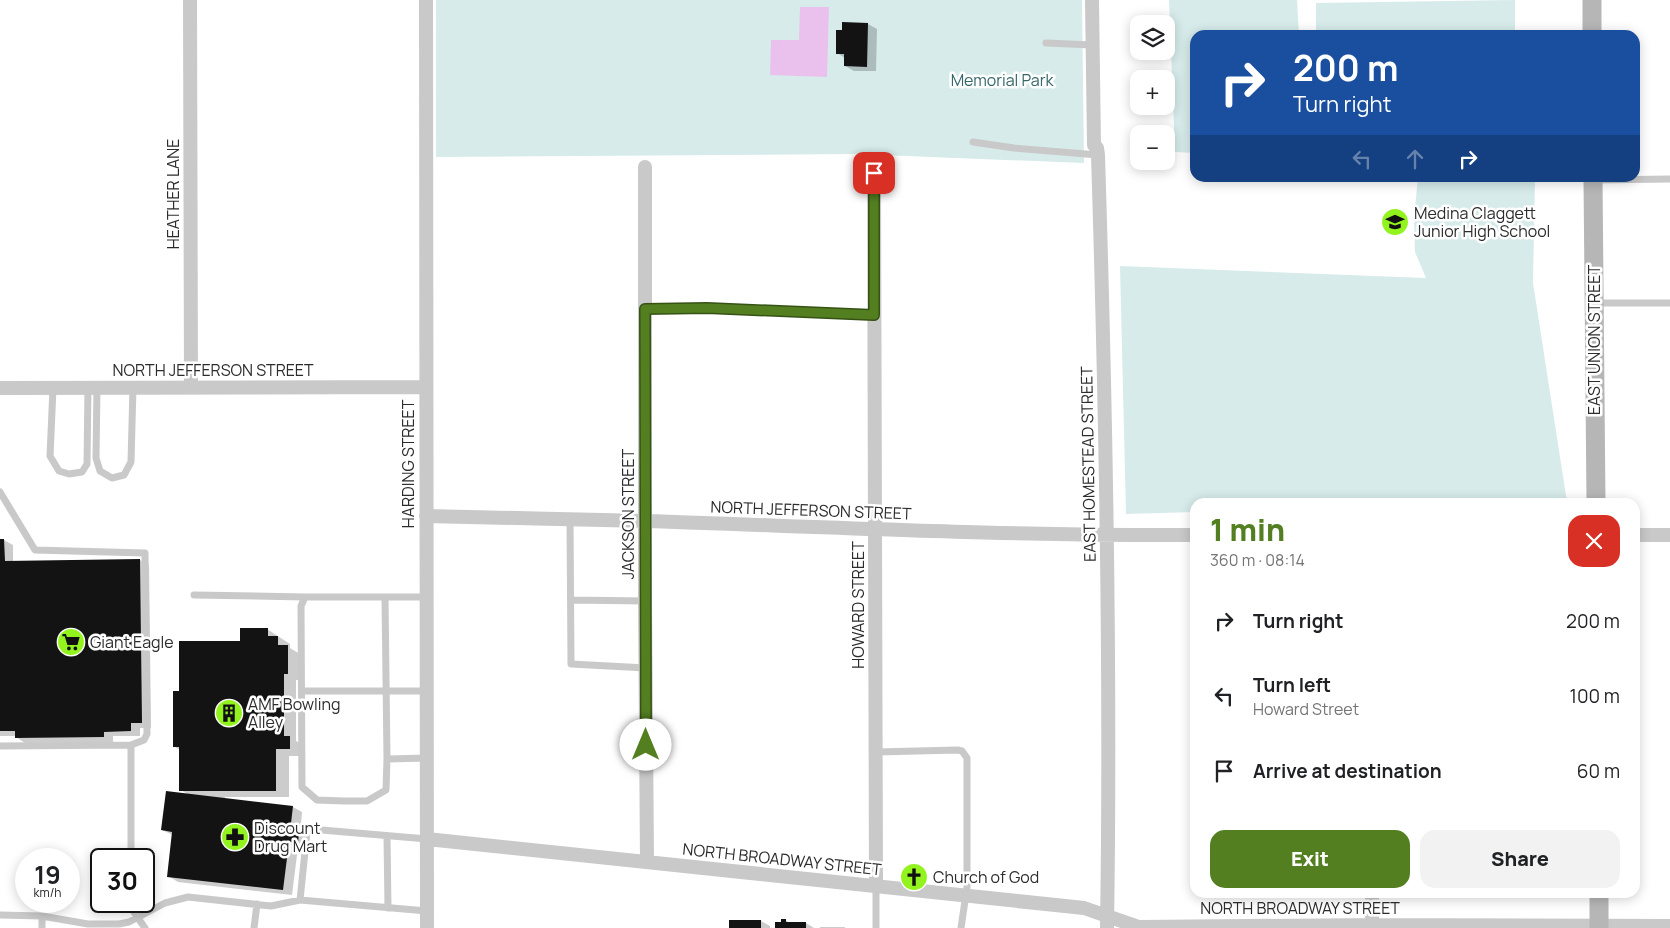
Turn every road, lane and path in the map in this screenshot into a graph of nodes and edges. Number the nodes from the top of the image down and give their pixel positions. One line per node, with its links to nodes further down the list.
1 (190, 0): 21 (street, HEATHER LANE)
2 (426, 0): 22 (street, HARDING STREET)
3 (1092, 0): 7 (street, EAST HOMESTEAD STREET)
4 (1592, 0): 5 (street)
5 (1592, 30)
6 (1046, 43): 7 (lane)
7 (1092, 45): 9 (street, EAST HOMESTEAD STREET)
8 (973, 142): 9 (lane)
9 (1098, 155): 34 (street, EAST HOMESTEAD STREET)
10 (645, 167): 17 (street, JACKSON STREET)
11 (874, 173): 18 (street, HOWARD STREET)
12 (1640, 179): 13 (lane)
13 (1670, 179)
14 (1593, 182): 15 (street, EAST UNION STREET)
15 (1594, 303): 16 (lane); 26 (street, EAST UNION STREET)
16 (1670, 303)
17 (645, 309): 18 (lane); 29 (street, JACKSON STREET)
18 (874, 315): 30 (street, HOWARD STREET)
19 (92, 387): 20 (street, NORTH JEFFERSON STREET); 20 (lane); 24 (street, NORTH JEFFERSON STREET); 24 (lane)
20 (133, 387): 21 (street, NORTH JEFFERSON STREET)
21 (191, 387): 22 (street, NORTH JEFFERSON STREET)
22 (426, 387): 27 (street, HARDING STREET)
23 (0, 388): 24 (street, NORTH JEFFERSON STREET)
24 (53, 388)
25 (0, 492): 45 (lane)
26 (1596, 498)
27 (426, 516): 28 (street, NORTH JEFFERSON STREET); 38 (street, HARDING STREET)
28 (570, 520): 29 (street, NORTH JEFFERSON STREET); 39 (lane)
29 (646, 521): 30 (street, NORTH JEFFERSON STREET); 40 (street, JACKSON STREET)
30 (876, 530): 34 (street, NORTH JEFFERSON STREET); 47 (street, HOWARD STREET)
31 (1190, 535): 34 (street, NORTH JEFFERSON STREET)
32 (1640, 535): 33 (street)
33 (1670, 535)
34 (1107, 536): 66 (street, EAST HOMESTEAD STREET)
35 (194, 595): 36 (lane)
36 (306, 597): 37 (lane); 42 (lane)
37 (385, 597): 38 (lane); 43 (lane)
38 (426, 597): 44 (street, HARDING STREET)
39 (571, 600): 40 (lane); 41 (lane)
40 (645, 601): 41 (street, JACKSON STREET)
41 (646, 668): 53 (street, JACKSON STREET)
42 (302, 691): 43 (lane); 49 (lane)
43 (386, 691): 44 (lane); 49 (lane)
44 (427, 691): 48 (street, HARDING STREET)
45 (131, 745): 46 (lane); 52 (lane)
46 (0, 746)
47 (876, 752): 54 (street, HOWARD STREET); 55 (lane)
48 (427, 758): 49 (lane); 51 (street, HARDING STREET)
49 (386, 759)
50 (387, 836): 51 (lane); 58 (lane); 60 (lane)
51 (427, 840): 53 (street, NORTH BROADWAY STREET); 61 (street, HARDING STREET)
52 (131, 848)
53 (647, 861): 54 (street, NORTH BROADWAY STREET)
54 (876, 887): 55 (street, NORTH BROADWAY STREET); 74 (lane)
55 (966, 896): 66 (street, NORTH BROADWAY STREET); 75 (lane)
56 (1372, 898): 67 (street)
57 (1599, 898): 69 (street)
58 (300, 900): 59 (lane); 60 (lane)
59 (257, 904): 65 (lane); 72 (lane)
60 (388, 908): 61 (lane)
61 (427, 911): 73 (street, HARDING STREET)
62 (135, 913): 65 (lane)
63 (0, 915): 64 (lane)
64 (42, 916): 65 (lane); 70 (lane)
65 (138, 917): 71 (lane)
66 (1107, 922): 67 (street, NORTH BROADWAY STREET)
67 (1372, 925): 69 (street, NORTH BROADWAY STREET)
68 (1670, 926): 69 (street, NORTH BROADWAY STREET)
69 (1599, 927)
70 (42, 928)
71 (145, 928)
72 (254, 928)
73 (427, 928)
74 (876, 928)
75 (961, 928)

